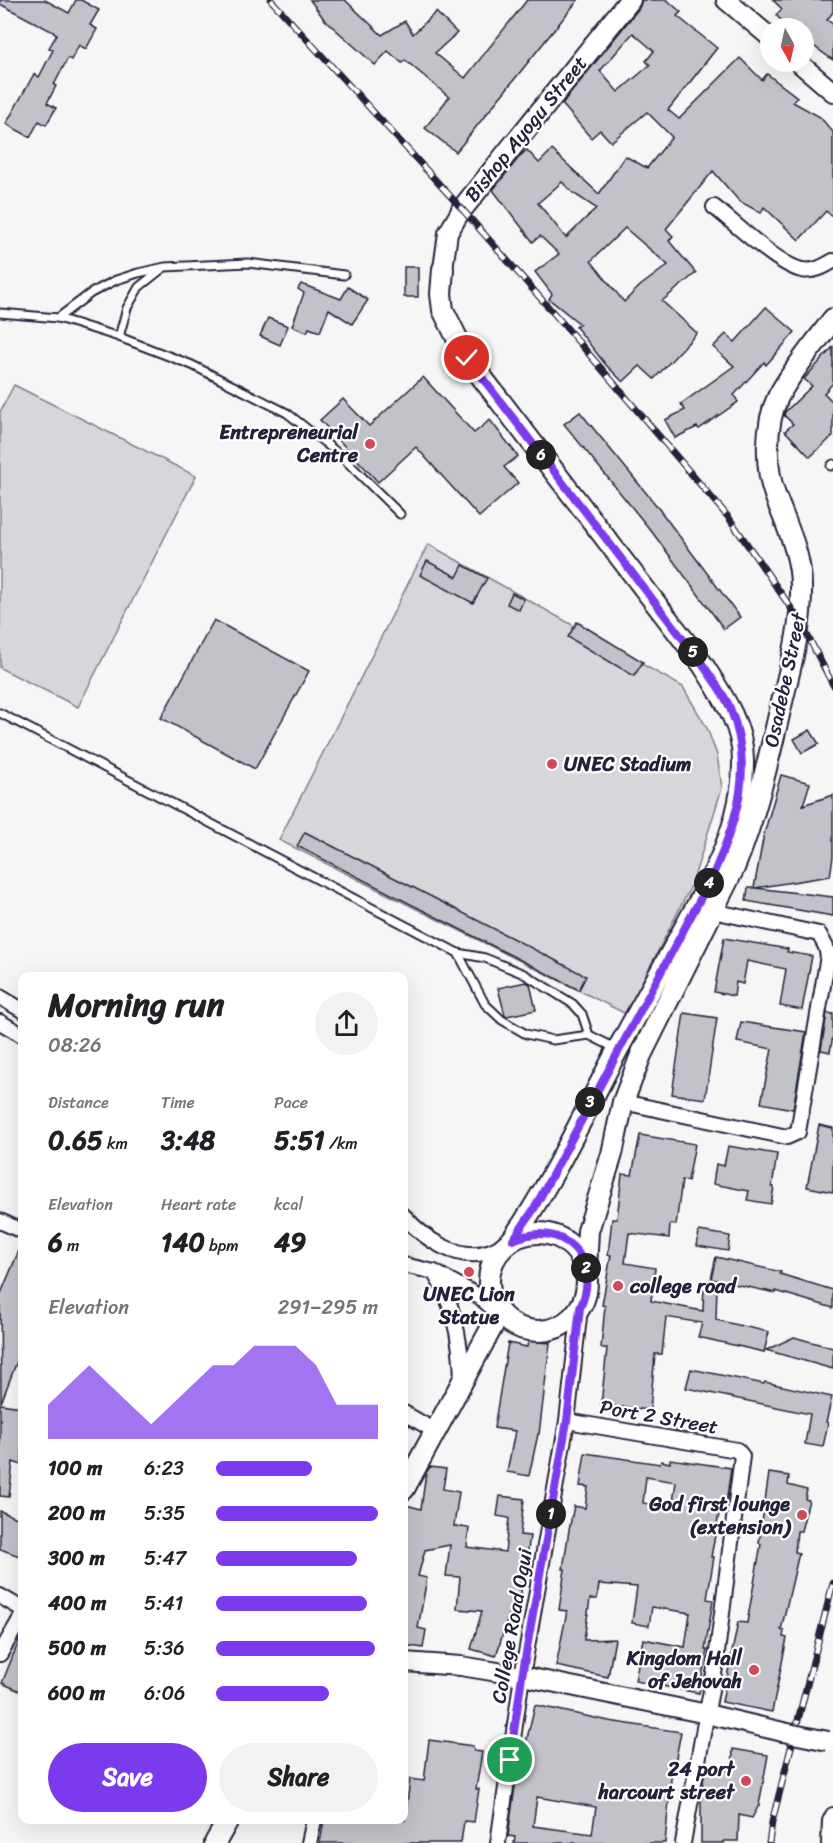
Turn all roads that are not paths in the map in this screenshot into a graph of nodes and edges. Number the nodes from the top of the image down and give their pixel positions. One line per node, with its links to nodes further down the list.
1 (630, 0): 7 (main road, Bishop Ayogu Street)
2 (726, 0): 3 (street)
3 (760, 29)
4 (810, 72): 5 (street)
5 (833, 92)
6 (714, 207): 8 (street)
7 (462, 209): 10 (street, Bishop Ayogu Street)
8 (833, 261)
9 (165, 267): 11 (lane); 13 (lane); 15 (lane)
10 (443, 269): 18 (main road, Osadebe Street)
11 (344, 275)
12 (0, 313): 13 (lane)
13 (58, 318): 15 (lane)
14 (833, 319): 19 (main road, Osadebe Street)
15 (119, 337): 16 (lane)
16 (400, 514)
17 (0, 713): 21 (lane)
18 (742, 744): 19 (main road); 27 (main road, Osadebe Street)
19 (770, 752): 20 (main road, Osadebe Street)
20 (713, 911): 28 (main road, Osadebe Street); 28 (street)
21 (458, 953): 26 (lane); 26 (lane)
22 (0, 998): 23 (street)
23 (18, 1008)
24 (0, 1022): 25 (street)
25 (18, 1033)
26 (589, 1035): 27 (lane)
27 (618, 1050): 32 (main road, Osadebe Street)
28 (623, 1102): 34 (main road, Osadebe Street)
29 (0, 1221): 31 (street)
30 (408, 1221): 32 (street)
31 (18, 1229)
32 (513, 1240): 34 (main road); 37 (main road)
33 (408, 1266): 35 (street)
34 (586, 1268): 36 (main road)
35 (434, 1272): 37 (street); 38 (street)
36 (580, 1308): 37 (main road); 40 (street, College Road Ogui)
37 (499, 1314): 38 (main road)
38 (462, 1381): 41 (main road)
39 (408, 1415): 41 (street)
40 (567, 1421): 48 (street, College Road Ogui); 49 (street, Port 2 Street)
41 (435, 1431): 42 (main road)
42 (408, 1482)
43 (0, 1596): 44 (street)
44 (18, 1607)
45 (18, 1623): 46 (street)
46 (0, 1654)
47 (408, 1662): 48 (street)
48 (522, 1676): 49 (street); 56 (street, College Road Ogui)
49 (707, 1714): 50 (street, bridge); 57 (street)
50 (831, 1741)
51 (833, 1815): 58 (street)
52 (226, 1824): 54 (main road)
53 (313, 1824): 55 (street)
54 (215, 1843)
55 (309, 1843)
56 (498, 1843)
57 (683, 1843)
58 (829, 1843)

